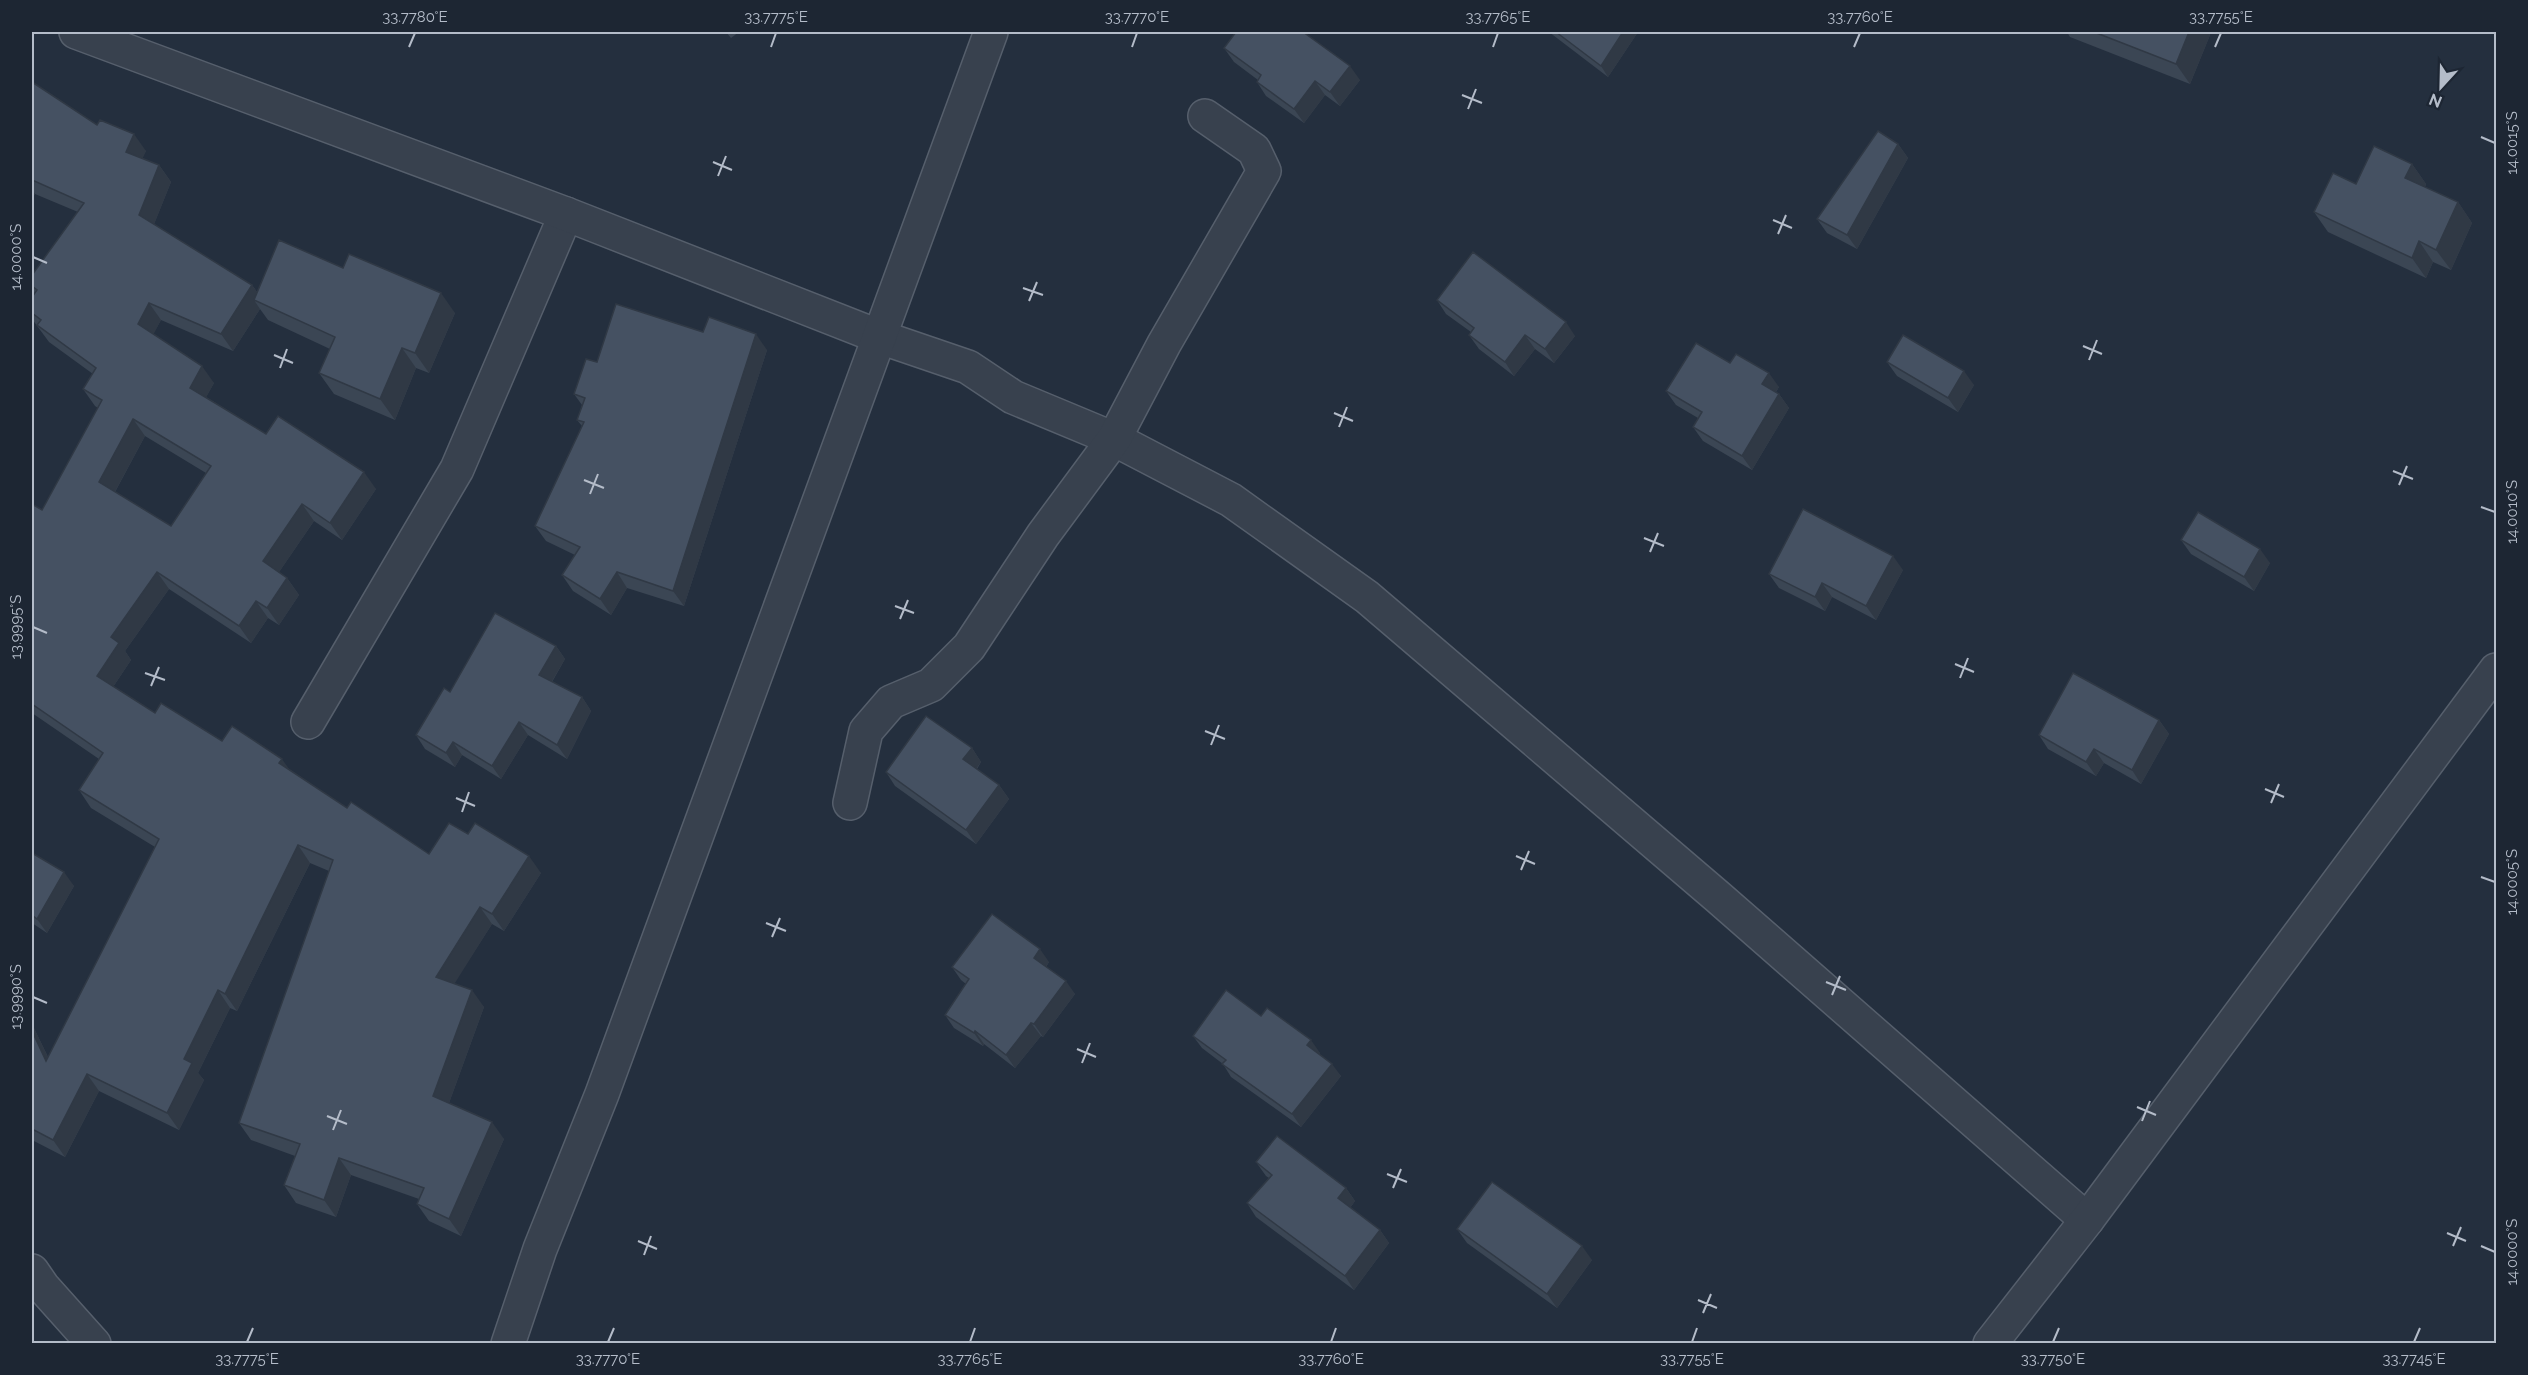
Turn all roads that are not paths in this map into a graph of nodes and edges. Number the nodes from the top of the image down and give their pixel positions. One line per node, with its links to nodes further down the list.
1 (76, 32): 4 (street)
2 (991, 32): 5 (street)
3 (1205, 116): 6 (street)
4 (566, 214): 5 (street); 8 (street)
5 (880, 337): 6 (street); 13 (street)
6 (1114, 439): 9 (street); 10 (street)
7 (2496, 670): 10 (street)
8 (308, 722)
9 (850, 803)
10 (2087, 1220): 14 (street)
11 (32, 1271): 12 (street)
12 (94, 1344)
13 (508, 1344)
14 (1990, 1344)

